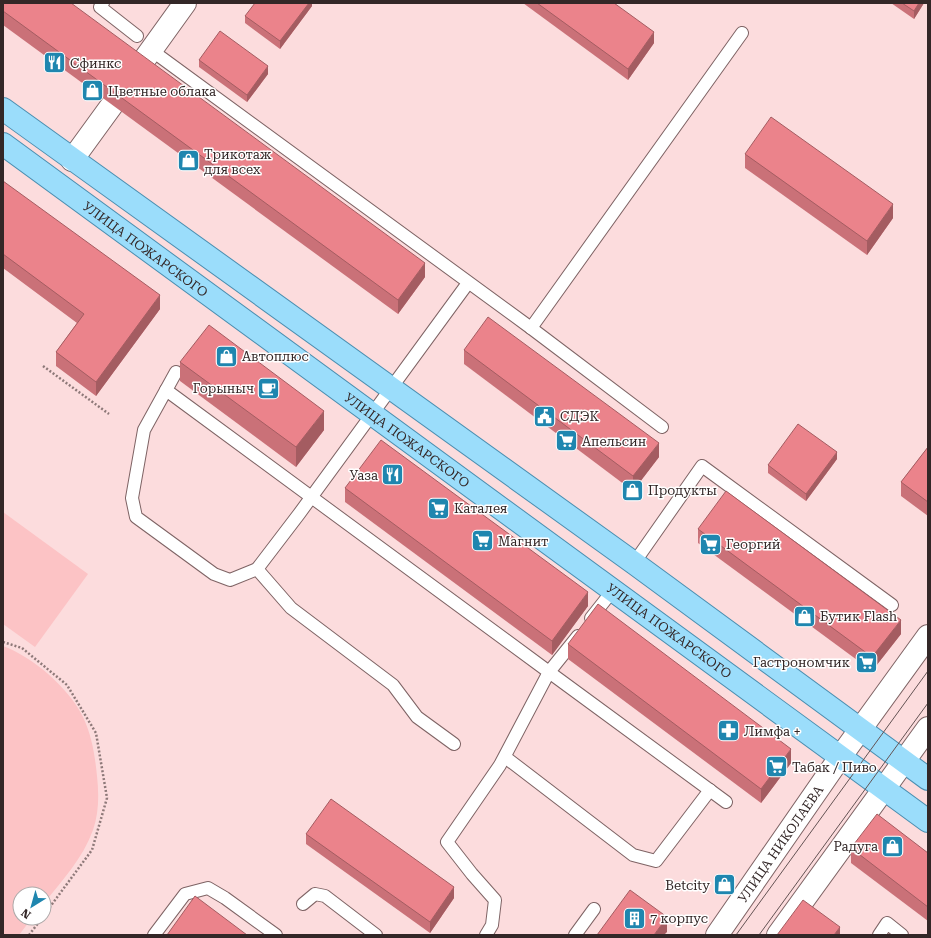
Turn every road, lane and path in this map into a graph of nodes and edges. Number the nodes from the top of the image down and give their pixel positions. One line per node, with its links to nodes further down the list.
1 (103, 3): 4 (lane)
2 (185, 3): 4 (street)
3 (742, 33): 11 (lane)
4 (144, 43): 5 (street); 10 (lane)
5 (139, 67)
6 (112, 105): 9 (street)
7 (3, 109): 9 (main road)
8 (3, 144): 17 (main road, УЛИЦА ПОЖАРСКОГО)
9 (72, 160): 14 (main road)
10 (468, 282): 11 (lane); 14 (lane)
11 (531, 328): 18 (lane)
12 (44, 366): 16 (path)
13 (176, 372): 15 (lane)
14 (390, 388): 17 (lane); 20 (main road)
15 (166, 390): 19 (lane); 21 (lane)
16 (109, 414)
17 (371, 414): 19 (lane); 22 (main road, УЛИЦА ПОЖАРСКОГО)
18 (662, 427)
19 (312, 497): 21 (lane); 26 (lane)
20 (634, 562): 23 (lane); 28 (main road)
21 (257, 569): 29 (lane)
22 (614, 589): 26 (lane); 30 (main road, УЛИЦА ПОЖАРСКОГО)
23 (892, 605)
24 (928, 636): 28 (street, УЛИЦА НИКОЛАЕВА)
25 (3, 642): 38 (path)
26 (549, 672): 31 (lane); 35 (lane)
27 (928, 728): 32 (street)
28 (860, 729): 30 (street, УЛИЦА НИКОЛАЕВА); 32 (main road)
29 (454, 744)
30 (841, 756): 34 (main road, УЛИЦА ПОЖАРСКОГО); 48 (street, УЛИЦА НИКОЛАЕВА)
31 (505, 757): 35 (lane); 46 (lane)
32 (903, 761): 33 (main road); 34 (street)
33 (928, 779)
34 (885, 789): 37 (main road, УЛИЦА ПОЖАРСКОГО); 49 (street)
35 (710, 790): 36 (lane)
36 (726, 802)
37 (928, 821)
38 (52, 904)
39 (303, 904): 45 (lane)
40 (594, 909): 47 (lane)
41 (36, 926): 42 (path)
42 (29, 935)
43 (154, 935): 44 (lane)
44 (276, 935)
45 (376, 935)
46 (486, 935)
47 (575, 935)
48 (717, 935)
49 (778, 935)
50 (879, 935): 51 (lane)
51 (902, 935)

